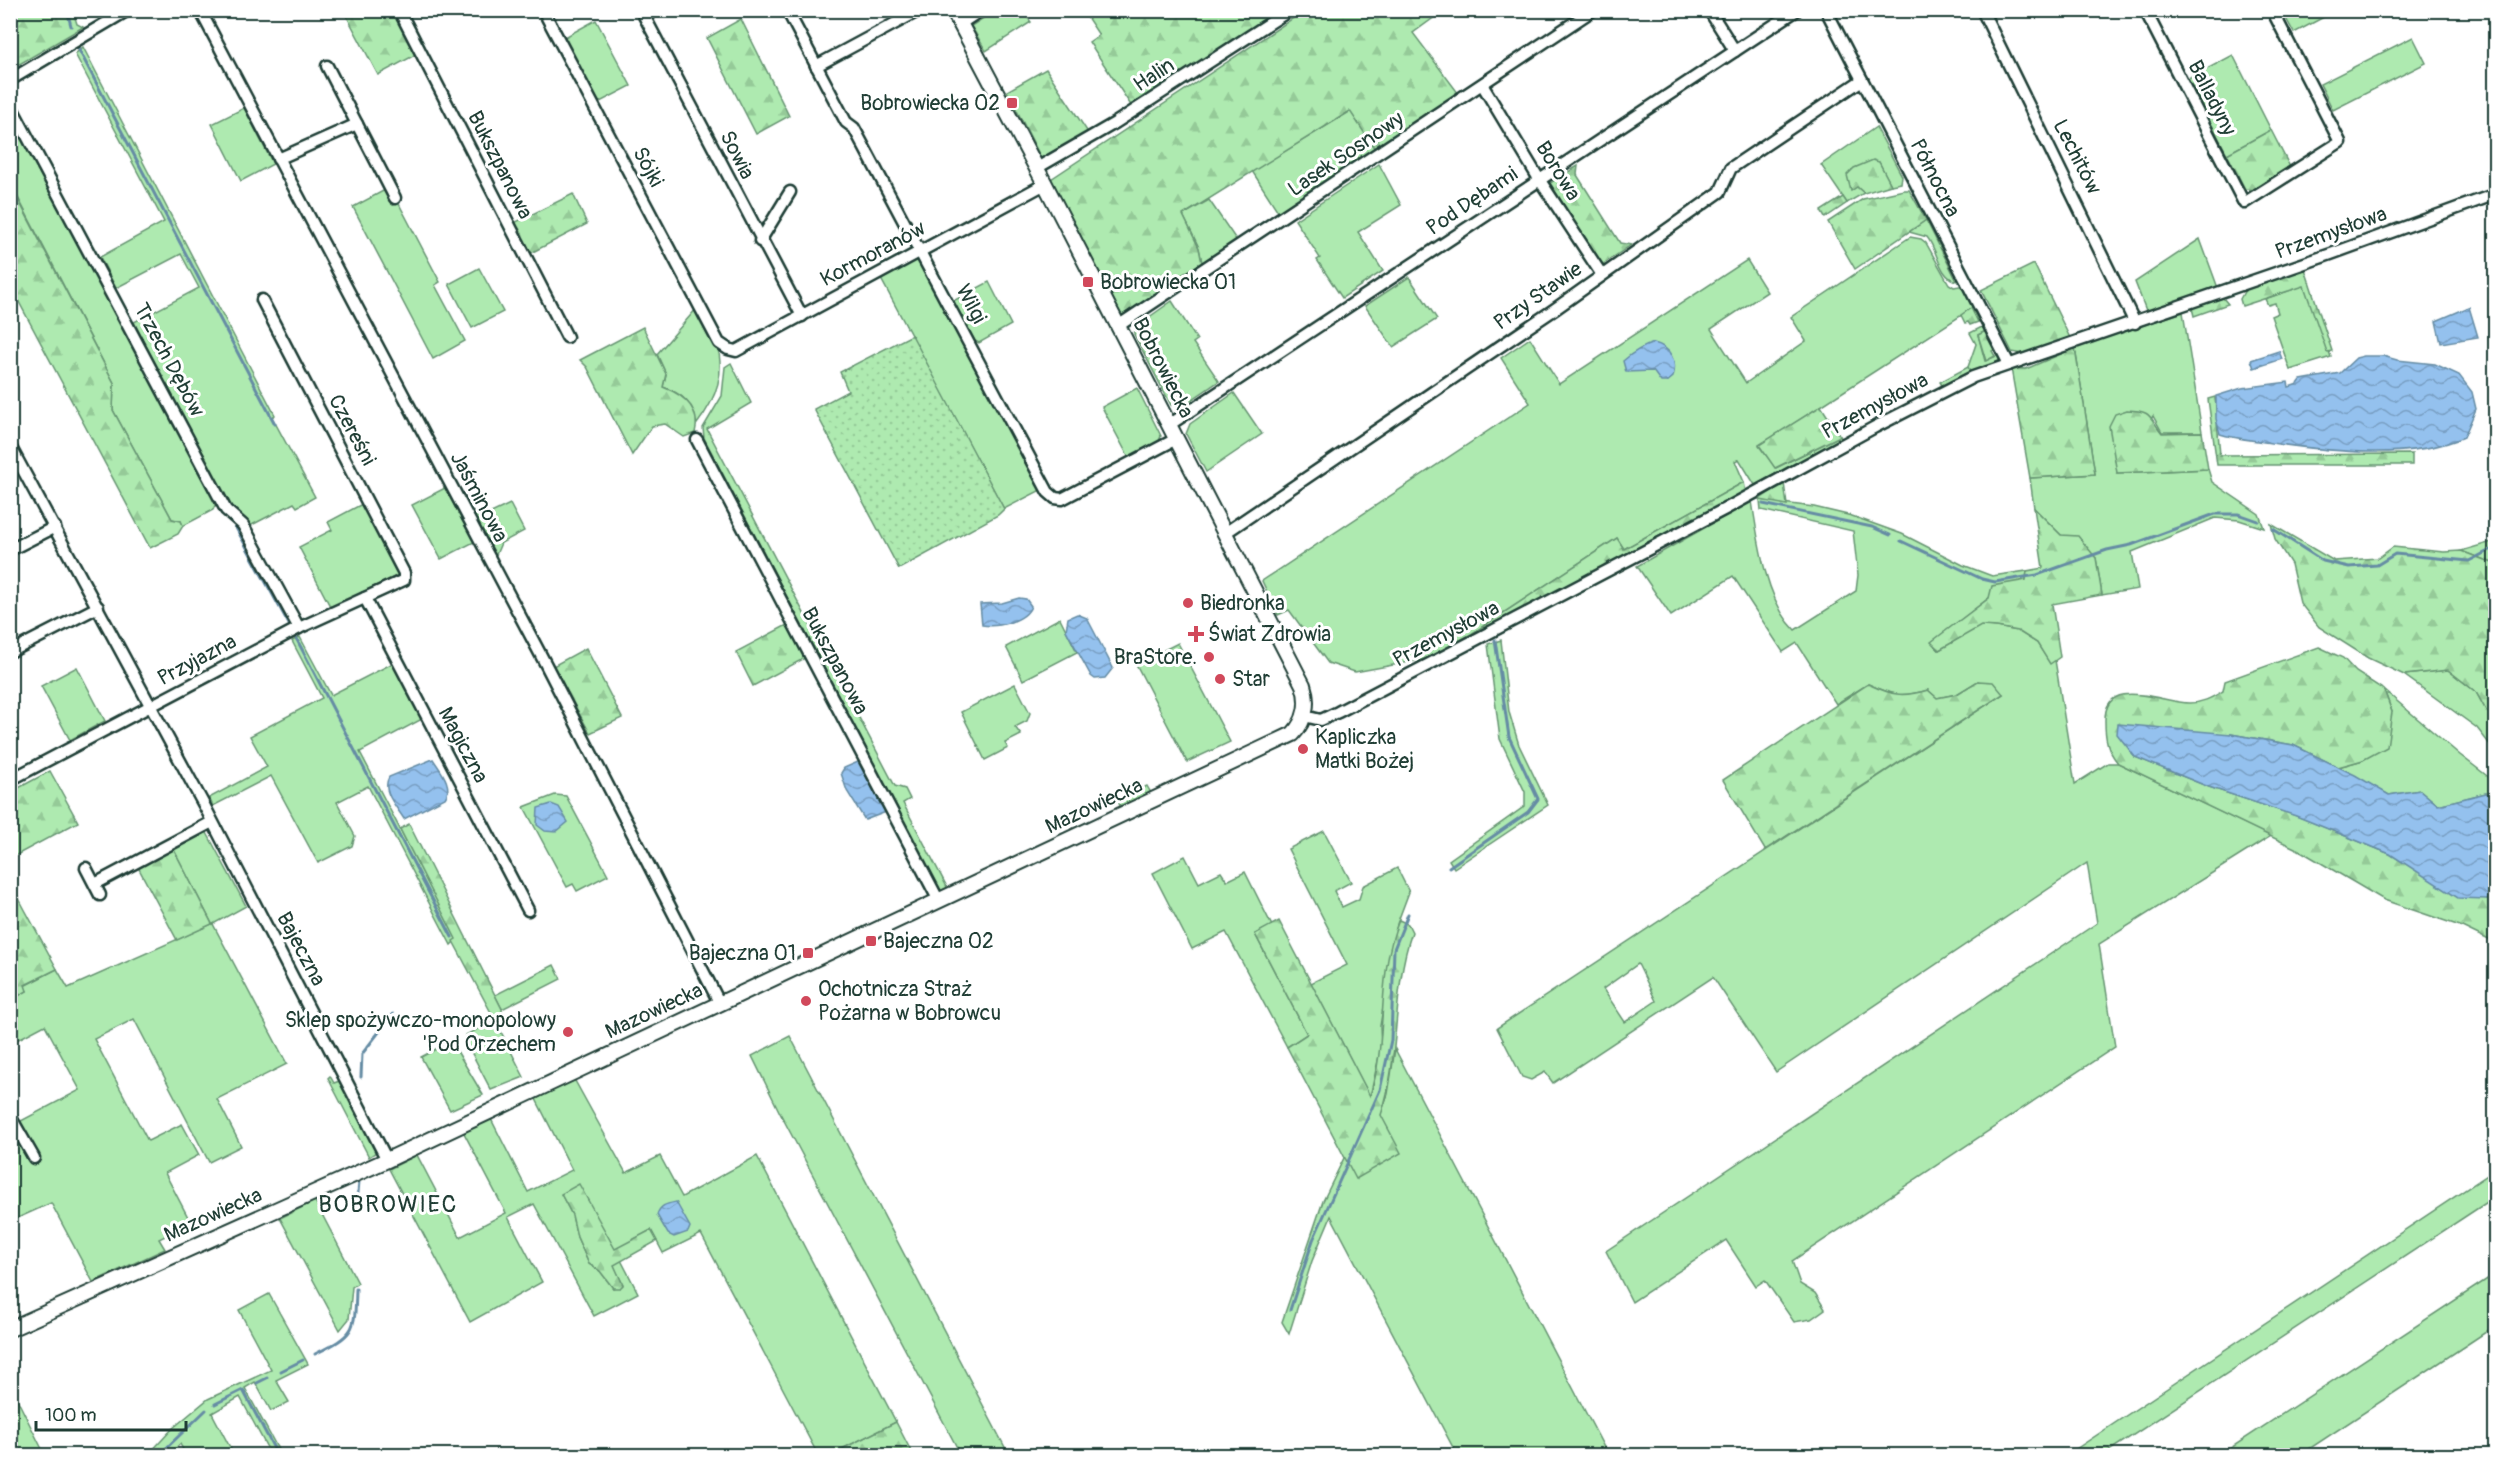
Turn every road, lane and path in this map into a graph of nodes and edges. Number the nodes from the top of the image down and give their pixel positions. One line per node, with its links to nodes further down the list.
1 (128, 10): 22 (street)
2 (200, 10): 27 (street, Jaśminowa)
3 (399, 10): 41 (street, Bukszpanowa)
4 (543, 10): 42 (street, Sójki)
5 (787, 10): 21 (street, Wilgi)
6 (920, 10): 21 (street)
7 (953, 10): 18 (street, Bobrowiecka)
8 (981, 10): 18 (street)
9 (1290, 10): 28 (street, Halin)
10 (1593, 10): 24 (street, Lasek Sosnowy)
11 (1709, 10): 19 (street)
12 (1797, 10): 19 (street, Pod Dębami)
13 (1826, 10): 23 (street, Północna)
14 (1982, 10): 39 (street, Lechitów)
15 (2145, 10): 16 (street, Balladyny)
16 (2272, 10)
17 (642, 11): 34 (street, Sowia)
18 (960, 24): 28 (street, Bobrowiecka)
19 (1735, 51): 29 (street, Pod Dębami)
20 (327, 66): 26 (street)
21 (816, 66): 35 (street, Wilgi)
22 (10, 80)
23 (1862, 80): 36 (street, Przy Stawie); 43 (street, Północna)
24 (1483, 86): 29 (street, Borowa); 40 (street, Lasek Sosnowy)
25 (10, 104): 54 (street, Trzech Dębów)
26 (357, 124): 27 (street); 33 (street)
27 (278, 159): 65 (street, Jaśminowa)
28 (1037, 168): 30 (street, Bobrowiecka)
29 (1539, 179): 36 (street, Borowa); 44 (street, Pod Dębami)
30 (1045, 184): 35 (street, Kormoranów); 40 (street, Bobrowiecka)
31 (790, 192): 34 (street)
32 (2496, 194): 39 (street, Przemysłowa)
33 (395, 198)
34 (760, 241): 38 (street, Sowia)
35 (920, 251): 38 (street, Kormoranów); 45 (street, Wilgi)
36 (1602, 275): 49 (street, Przy Stawie)
37 (262, 300): 51 (street, Czereśni)
38 (802, 316): 42 (street, Kormoranów)
39 (2135, 323): 43 (street, Przemysłowa)
40 (1118, 326): 44 (street, Bobrowiecka)
41 (567, 337)
42 (719, 343)
43 (2009, 364): 57 (street, Przemysłowa)
44 (1169, 425): 45 (street, Bobrowiecka)
45 (1176, 439): 49 (street, Bobrowiecka)
46 (697, 440): 63 (street, Bukszpanowa)
47 (11, 446): 48 (street, Bajeczna)
48 (55, 527): 50 (street); 53 (street, Bajeczna)
49 (1225, 533): 57 (street, Bobrowiecka)
50 (10, 550)
51 (404, 580): 52 (street, Przyjazna)
52 (364, 598): 54 (street, Przyjazna); 64 (street, Magiczna)
53 (98, 606): 55 (street); 56 (street, Bajeczna)
54 (299, 628): 56 (street, Przyjazna)
55 (10, 652)
56 (150, 706): 58 (street, Przyjazna); 59 (street, Bajeczna)
57 (1304, 716): 63 (street, Mazowiecka)
58 (10, 780)
59 (212, 822): 61 (street); 68 (street, Bajeczna)
60 (86, 868): 61 (street)
61 (94, 884): 62 (street)
62 (100, 895)
63 (939, 901): 65 (street, Mazowiecka)
64 (528, 910)
65 (720, 1004): 68 (street, Mazowiecka)
66 (10, 1116): 67 (street)
67 (34, 1158)
68 (387, 1160): 69 (street, Mazowiecka)
69 (10, 1329)

